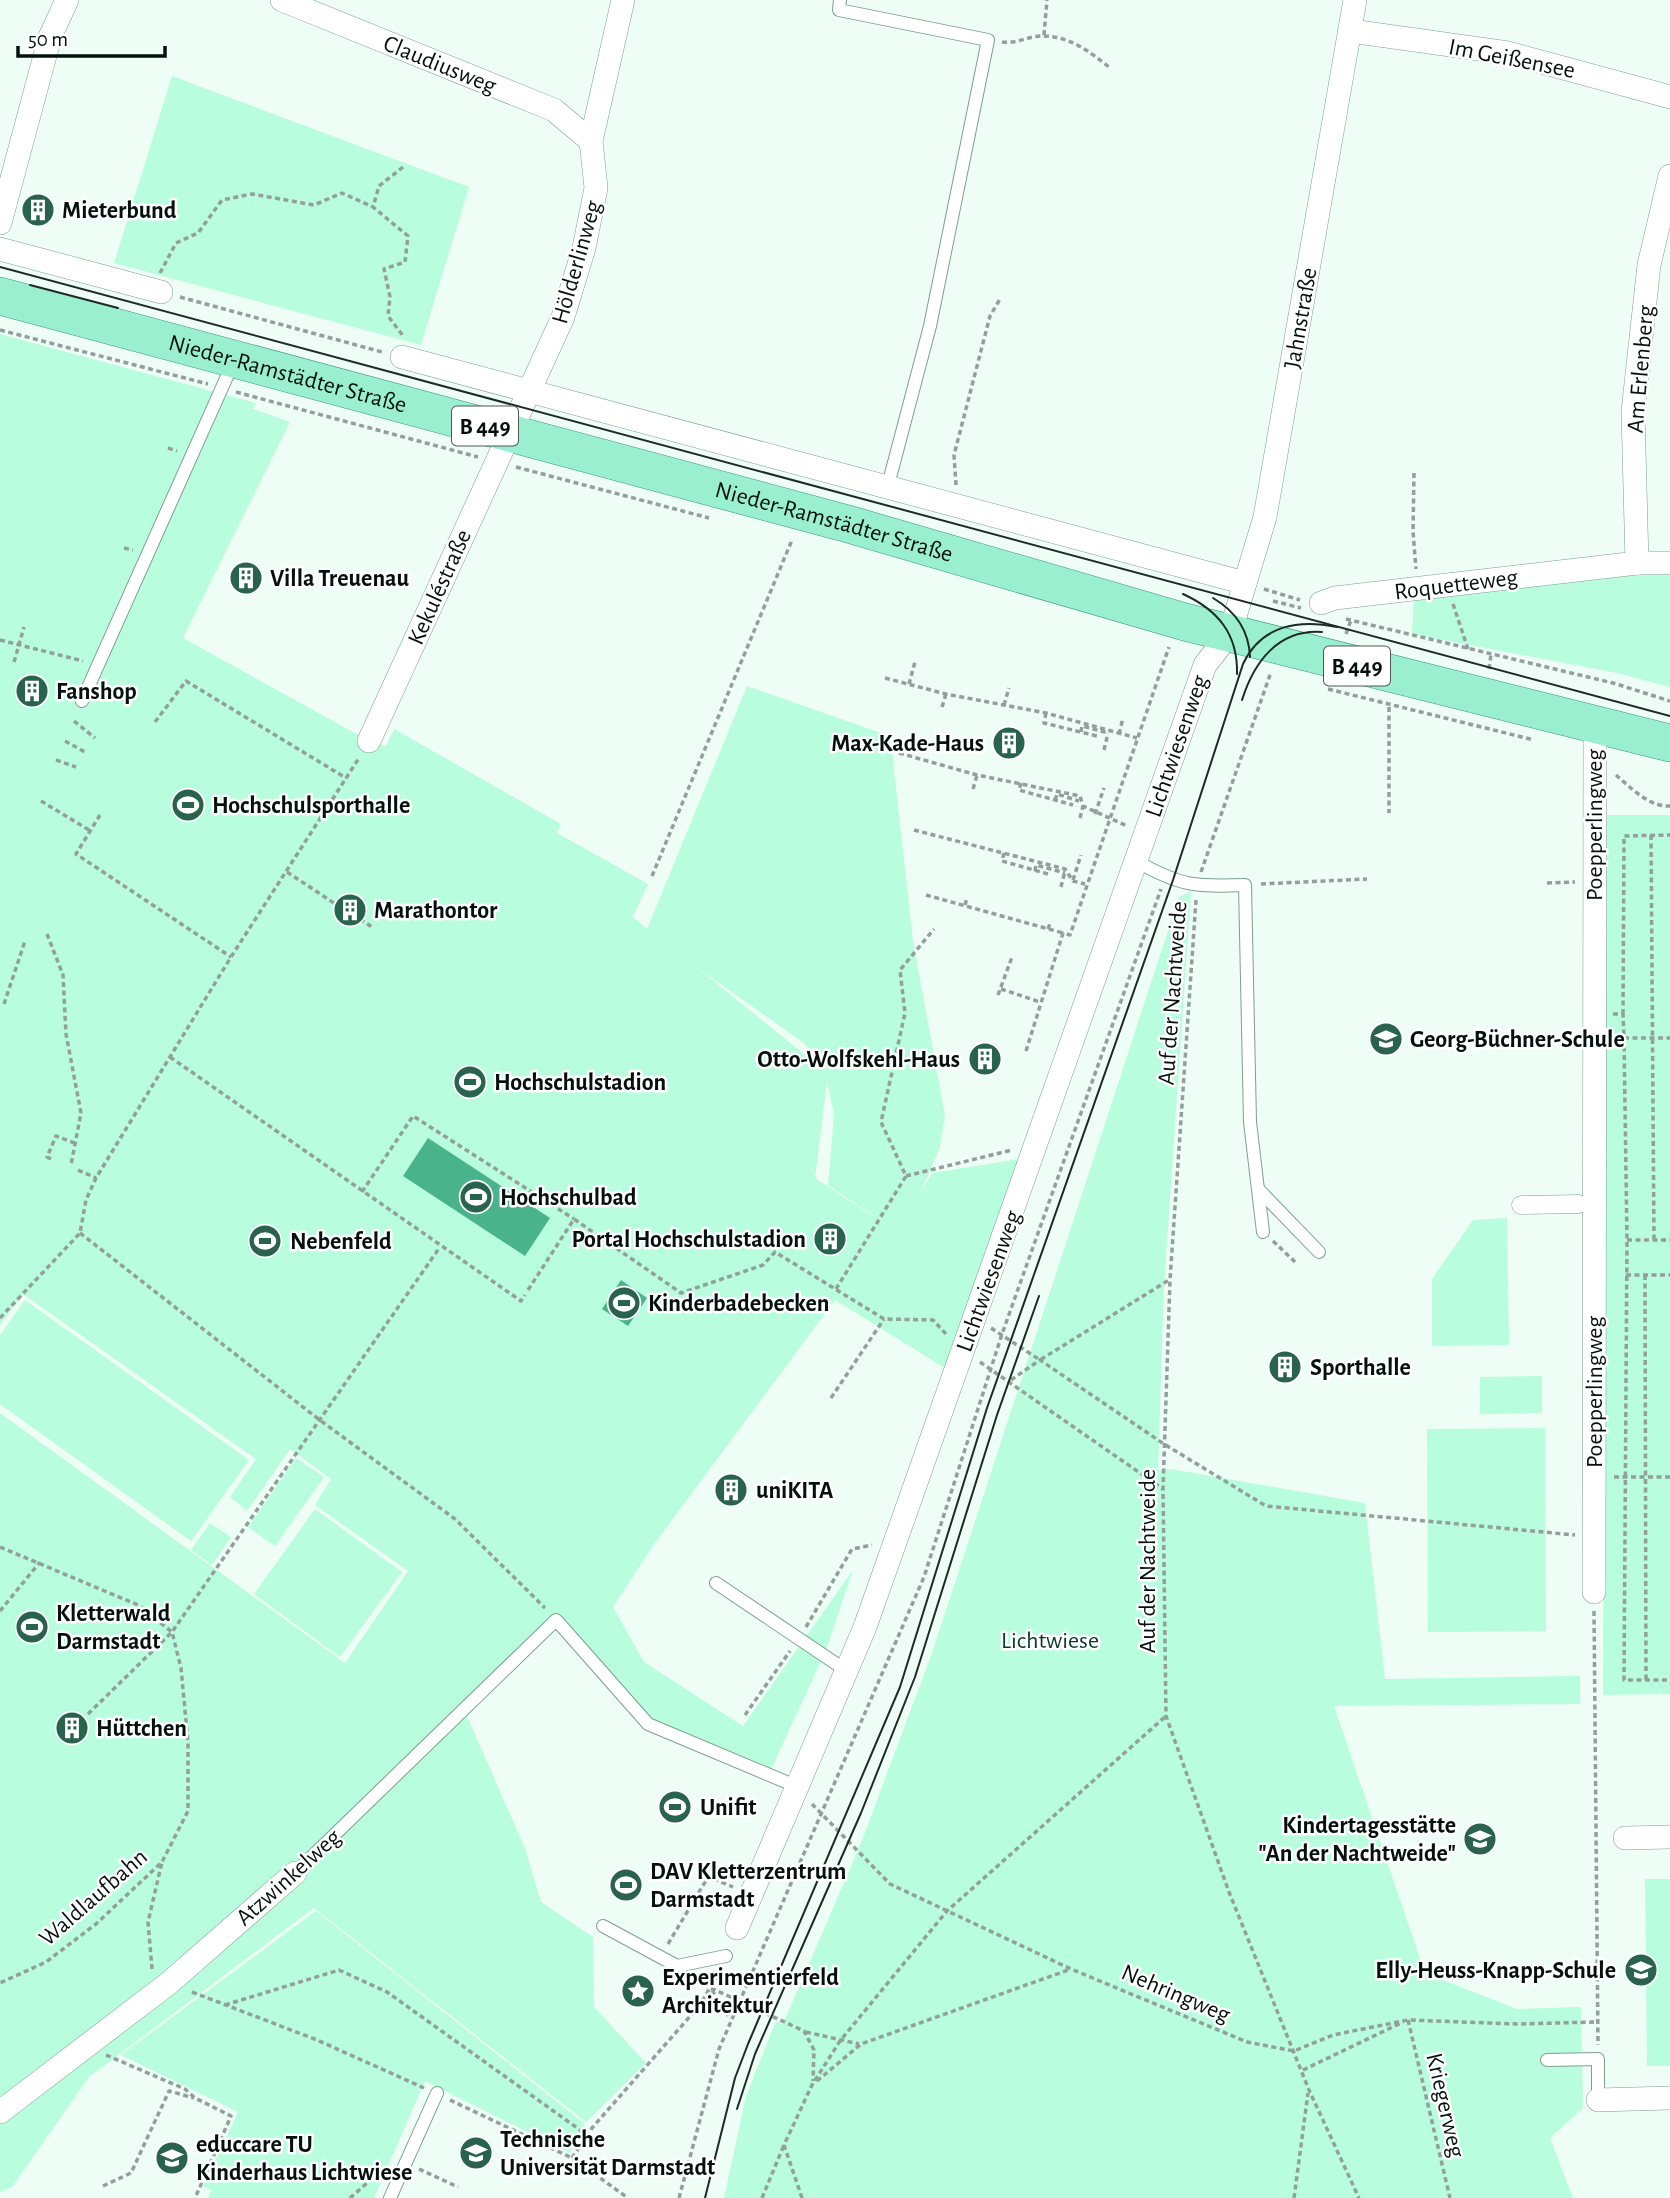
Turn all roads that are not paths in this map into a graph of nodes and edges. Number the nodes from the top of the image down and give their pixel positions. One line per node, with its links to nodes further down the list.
1 (67, 0): 10 (street)
2 (282, 0): 8 (street, Claudiusweg)
3 (623, 0): 8 (street, Hölderlinweg)
4 (840, 0): 18 (lane)
5 (1355, 0): 6 (street, Jahnstraße)
6 (1352, 31): 7 (street, Im Geißensee); 21 (street, Jahnstraße)
7 (1670, 97)
8 (591, 141): 16 (street, Hölderlinweg)
9 (1670, 176): 19 (street, Am Erlenberg)
10 (0, 223)
11 (0, 249): 12 (street)
12 (161, 292)
13 (0, 296): 15 (main road, Nieder-Ramstädter Straße / B 449)
14 (402, 358): 16 (street, Nieder-Ramstädter Straße)
15 (229, 374): 17 (main road, Nieder-Ramstädter Straße / B 449); 24 (lane)
16 (528, 393): 17 (street, Hölderlinweg); 18 (street, Nieder-Ramstädter Straße)
17 (503, 447): 23 (main road, Nieder-Ramstädter Straße / B 449); 26 (street, Kekuléstraße)
18 (887, 489): 21 (street, Nieder-Ramstädter Straße)
19 (1637, 563): 20 (street, Roquetteweg); 22 (street, Roquetteweg)
20 (1670, 563)
21 (1245, 583): 23 (street, Jahnstraße)
22 (1321, 603)
23 (1230, 633): 25 (main road, Nieder-Ramstädter Straße / B 449); 28 (street, Lichtwiesenweg)
24 (82, 701)
25 (1595, 739): 27 (main road, Nieder-Ramstädter Straße / B 449); 30 (street, Poepperlingweg)
26 (369, 741)
27 (1670, 743)
28 (1136, 861): 29 (lane); 36 (street, Lichtwiesenweg)
29 (1258, 1190): 32 (lane); 33 (lane)
30 (1586, 1204): 31 (street); 35 (street, Poepperlingweg)
31 (1521, 1205)
32 (1264, 1232)
33 (1319, 1252)
34 (716, 1583): 36 (lane)
35 (1594, 1592)
36 (848, 1671): 37 (street, Lichtwiesenweg)
37 (798, 1787): 40 (lane, Atzwinkelweg); 42 (street, Lichtwiesenweg)
38 (1670, 1837): 39 (street)
39 (1625, 1838)
40 (295, 1873): 48 (street, Atzwinkelweg)
41 (603, 1926): 43 (lane)
42 (737, 1928)
43 (726, 1956)
44 (1547, 2060): 46 (lane)
45 (437, 2093): 49 (lane)
46 (1598, 2100): 47 (street)
47 (1666, 2103)
48 (0, 2112)
49 (390, 2198)

